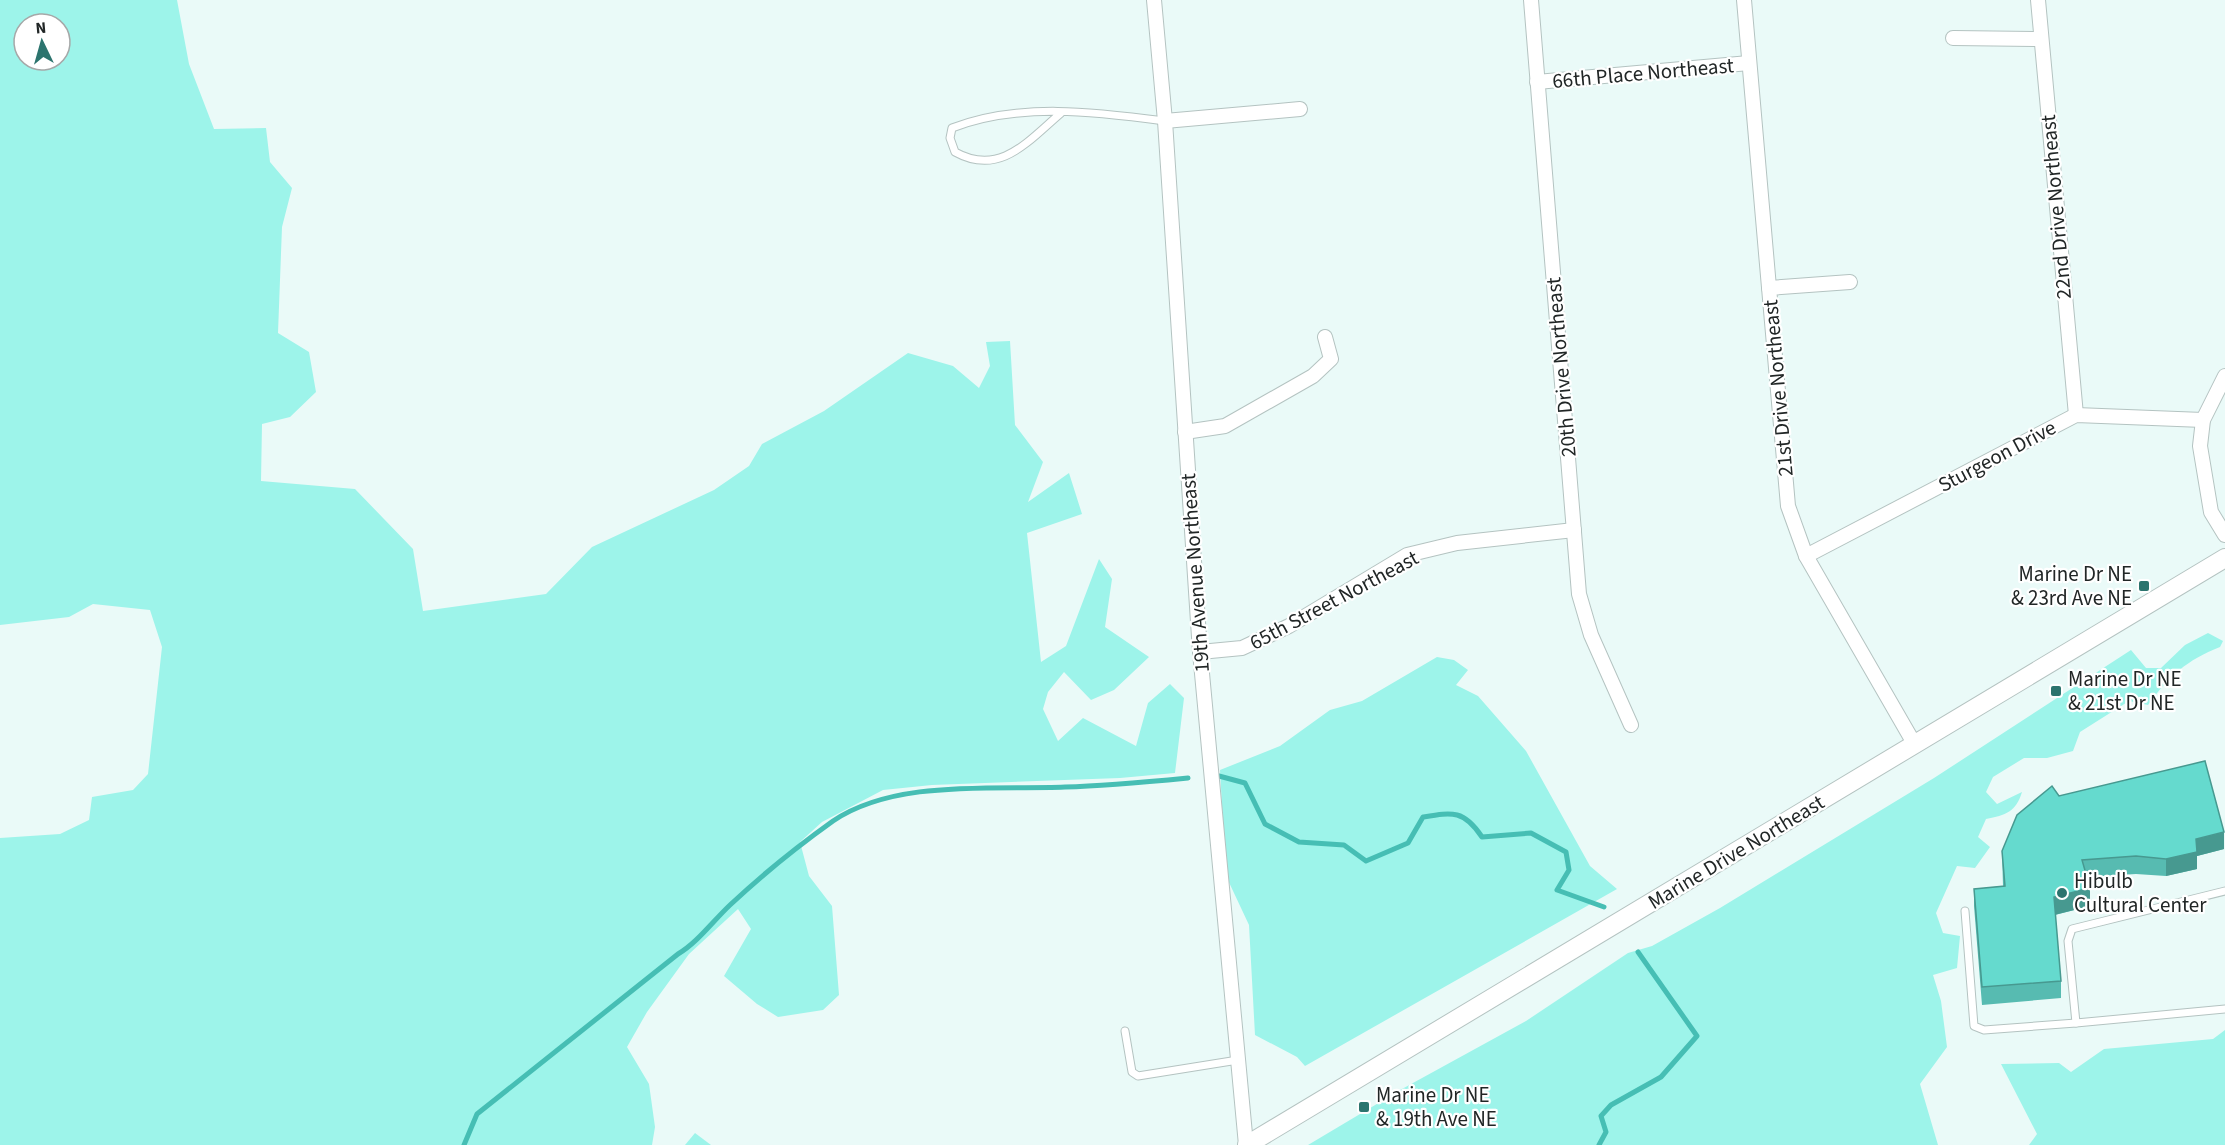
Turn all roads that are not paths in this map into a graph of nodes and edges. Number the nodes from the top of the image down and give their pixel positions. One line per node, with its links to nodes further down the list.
1 (1154, 0): 11 (street, 19th Avenue Northeast)
2 (1531, 0): 8 (street, 20th Drive Northeast)
3 (1744, 0): 7 (street, 21st Drive Northeast)
4 (2038, 0): 6 (street, 22nd Drive Northeast)
5 (1953, 38): 6 (street)
6 (2041, 39): 16 (street, 22nd Drive Northeast)
7 (1749, 63): 8 (street, 66th Place Northeast); 13 (street, 21st Drive Northeast)
8 (1537, 82): 19 (street, 20th Drive Northeast)
9 (1300, 109): 11 (street)
10 (1061, 112): 10 (lane); 11 (lane)
11 (1165, 121): 18 (street, 19th Avenue Northeast)
12 (1850, 282): 13 (street)
13 (1769, 288): 21 (street, 21st Drive Northeast)
14 (1325, 337): 18 (street)
15 (2225, 376): 17 (street)
16 (2076, 415): 17 (street, Sturgeon Drive); 21 (street, Sturgeon Drive)
17 (2203, 420): 20 (street)
18 (1185, 432): 23 (street, 19th Avenue Northeast)
19 (1574, 530): 23 (street, 65th Street Northeast); 24 (street, 20th Drive Northeast)
20 (2225, 535)
21 (1806, 556): 25 (street, 21st Drive Northeast)
22 (2225, 558): 25 (main road, Marine Drive Northeast)
23 (1200, 652): 31 (street, 19th Avenue Northeast)
24 (1631, 725)
25 (1915, 746): 32 (main road, Marine Drive Northeast)
26 (2225, 891): 29 (lane)
27 (1965, 911): 29 (lane)
28 (2225, 1009): 29 (lane)
29 (2076, 1023)
30 (1125, 1031): 31 (lane)
31 (1238, 1060): 32 (street, 19th Avenue Northeast)
32 (1246, 1145)

